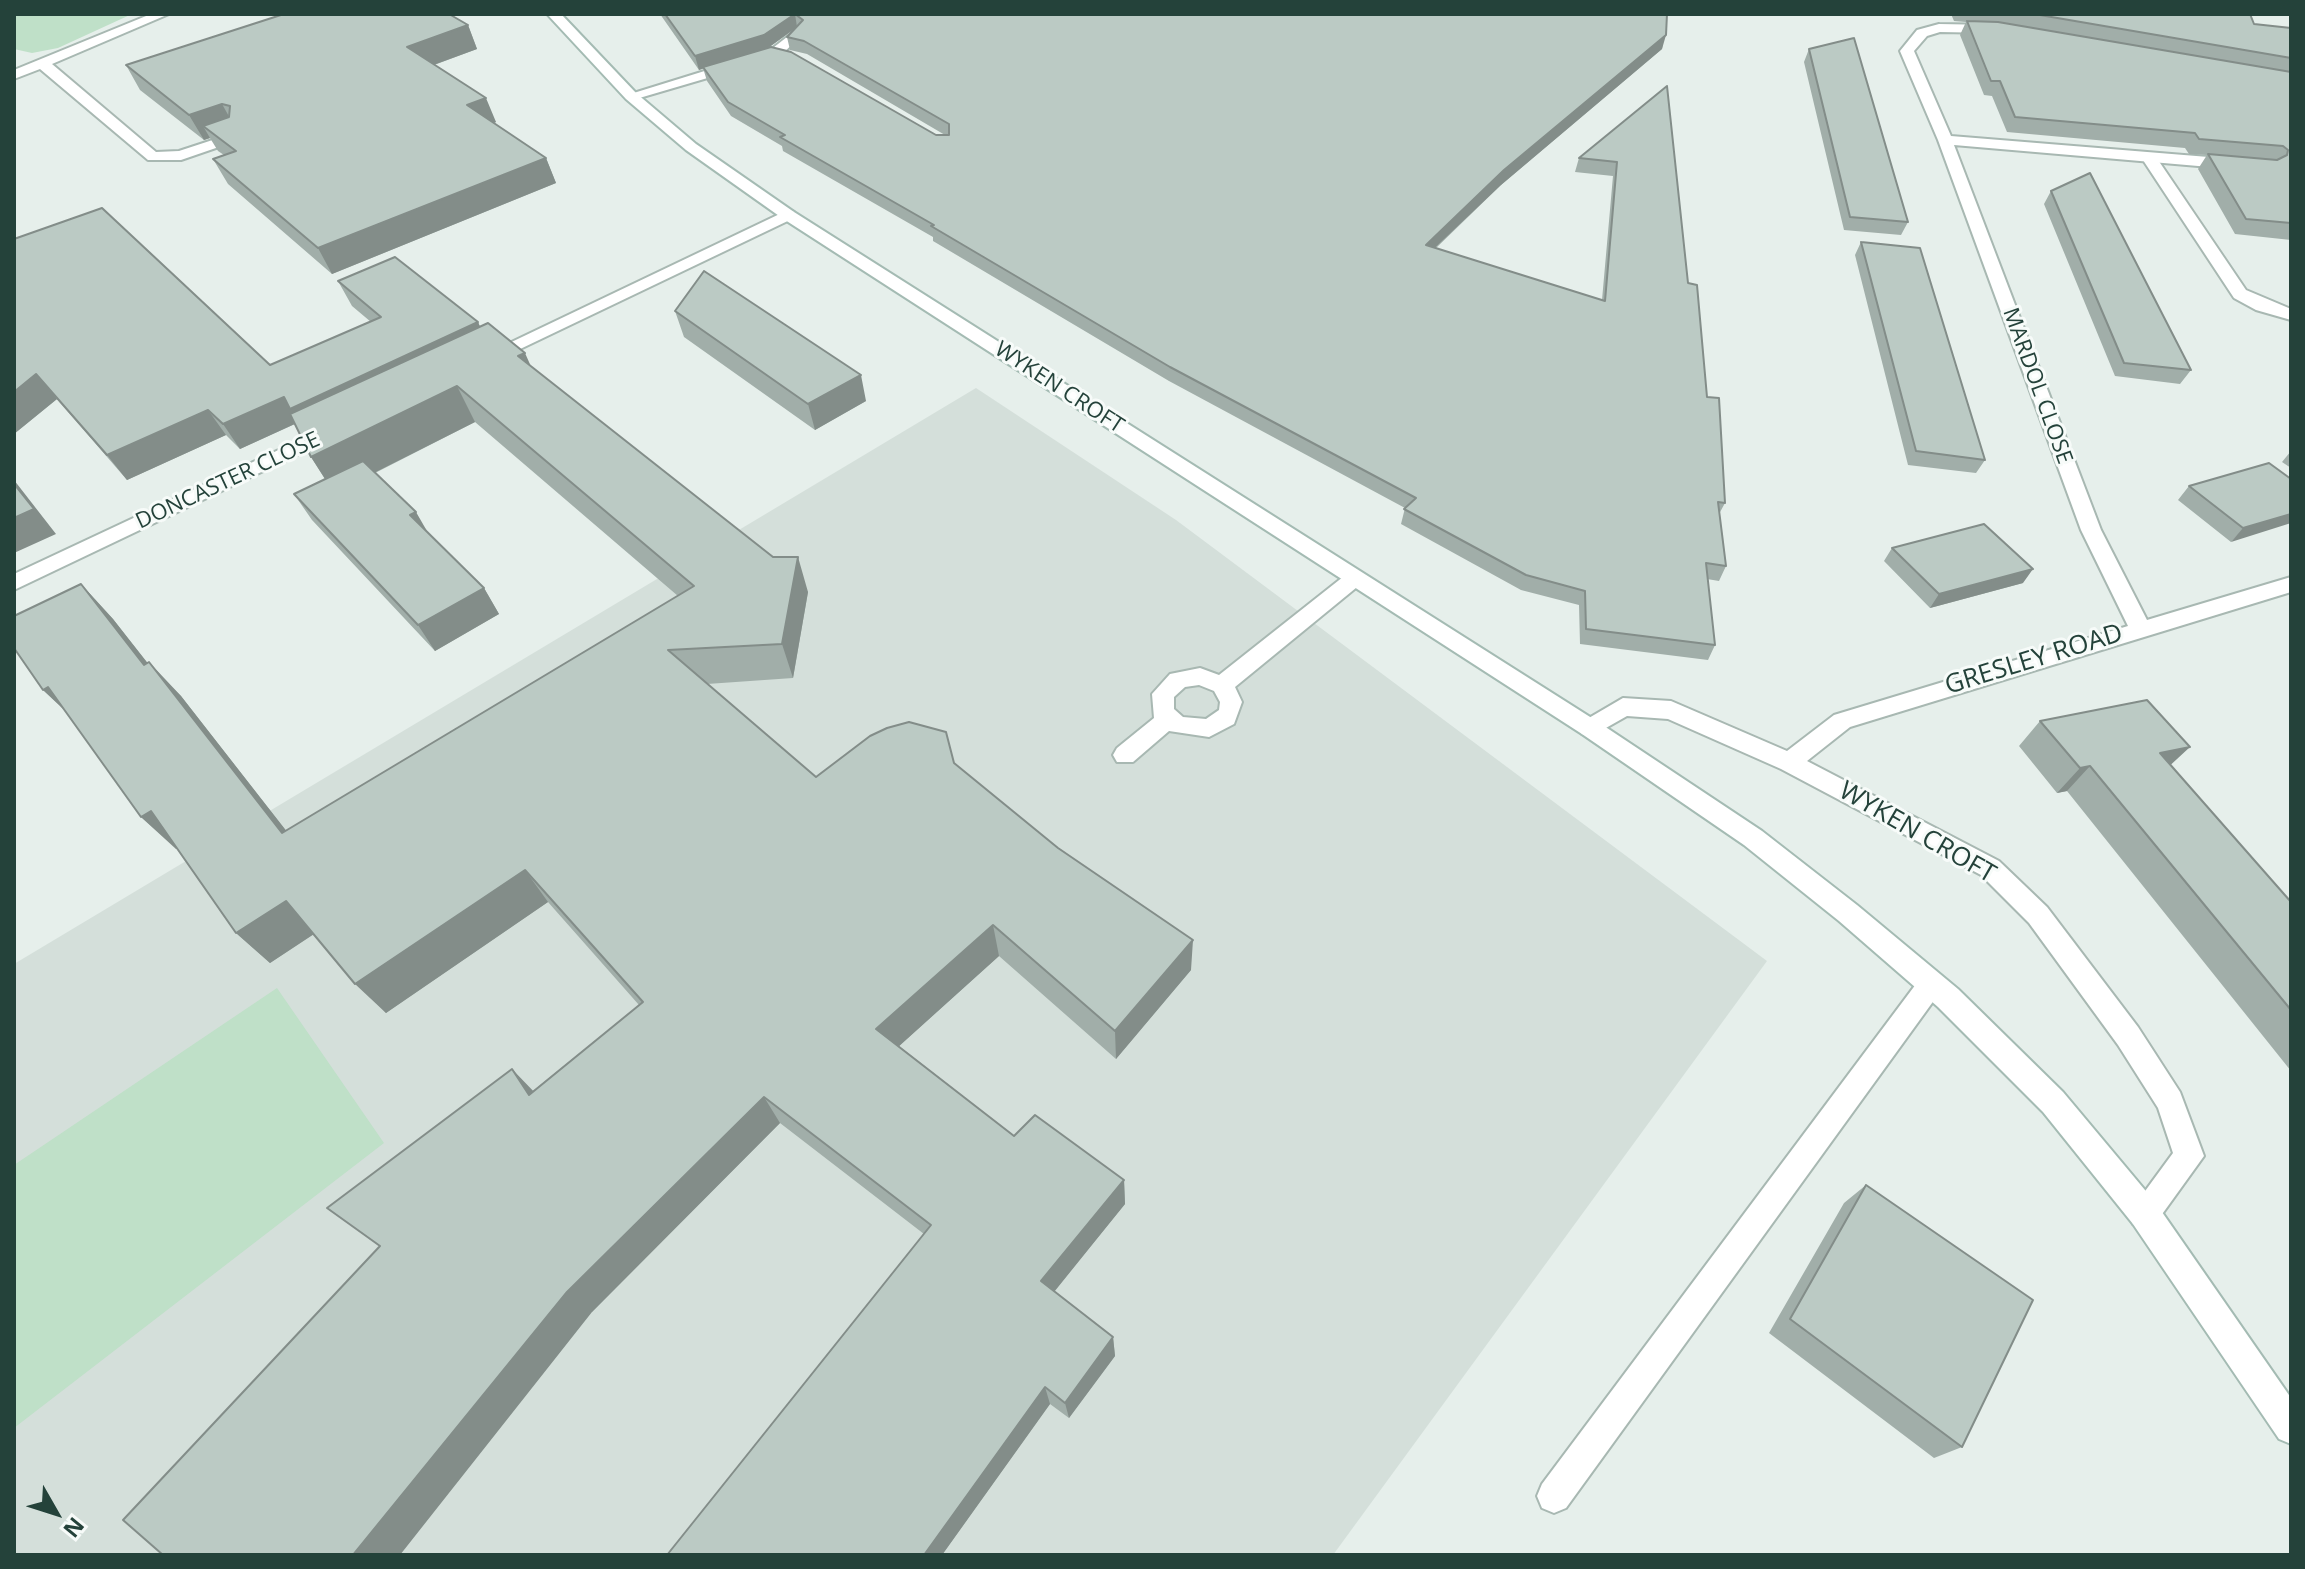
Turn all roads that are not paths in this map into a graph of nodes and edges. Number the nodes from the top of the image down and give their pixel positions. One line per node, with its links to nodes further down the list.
1 (162, 14): 5 (street)
2 (554, 14): 7 (street, WYKEN CROFT)
3 (2004, 31): 9 (street, MARDOL CLOSE)
4 (796, 34): 7 (street)
5 (44, 65): 6 (street); 8 (street)
6 (14, 75)
7 (631, 96): 12 (street, WYKEN CROFT)
8 (237, 136)
9 (1945, 140): 10 (street); 19 (street, MARDOL CLOSE)
10 (2149, 157): 11 (street); 13 (street)
11 (2252, 166)
12 (788, 215): 14 (street); 16 (street, WYKEN CROFT)
13 (2291, 315)
14 (468, 367)
15 (355, 421): 17 (street, DONCASTER CLOSE)
16 (1355, 578): 20 (street); 22 (street, WYKEN CROFT)
17 (14, 583)
18 (2291, 584): 19 (street, GRESLEY ROAD)
19 (2140, 627): 24 (street, GRESLEY ROAD)
20 (1222, 685): 21 (street); 21 (street)
21 (1168, 719): 23 (street)
22 (1590, 728): 24 (street, WYKEN CROFT); 25 (street, WYKEN CROFT)
23 (1125, 755)
24 (1789, 762): 26 (street, WYKEN CROFT)
25 (1931, 984): 26 (street, WYKEN CROFT); 28 (street)
26 (2144, 1213): 27 (street, WYKEN CROFT)
27 (2290, 1425)
28 (1554, 1496)

